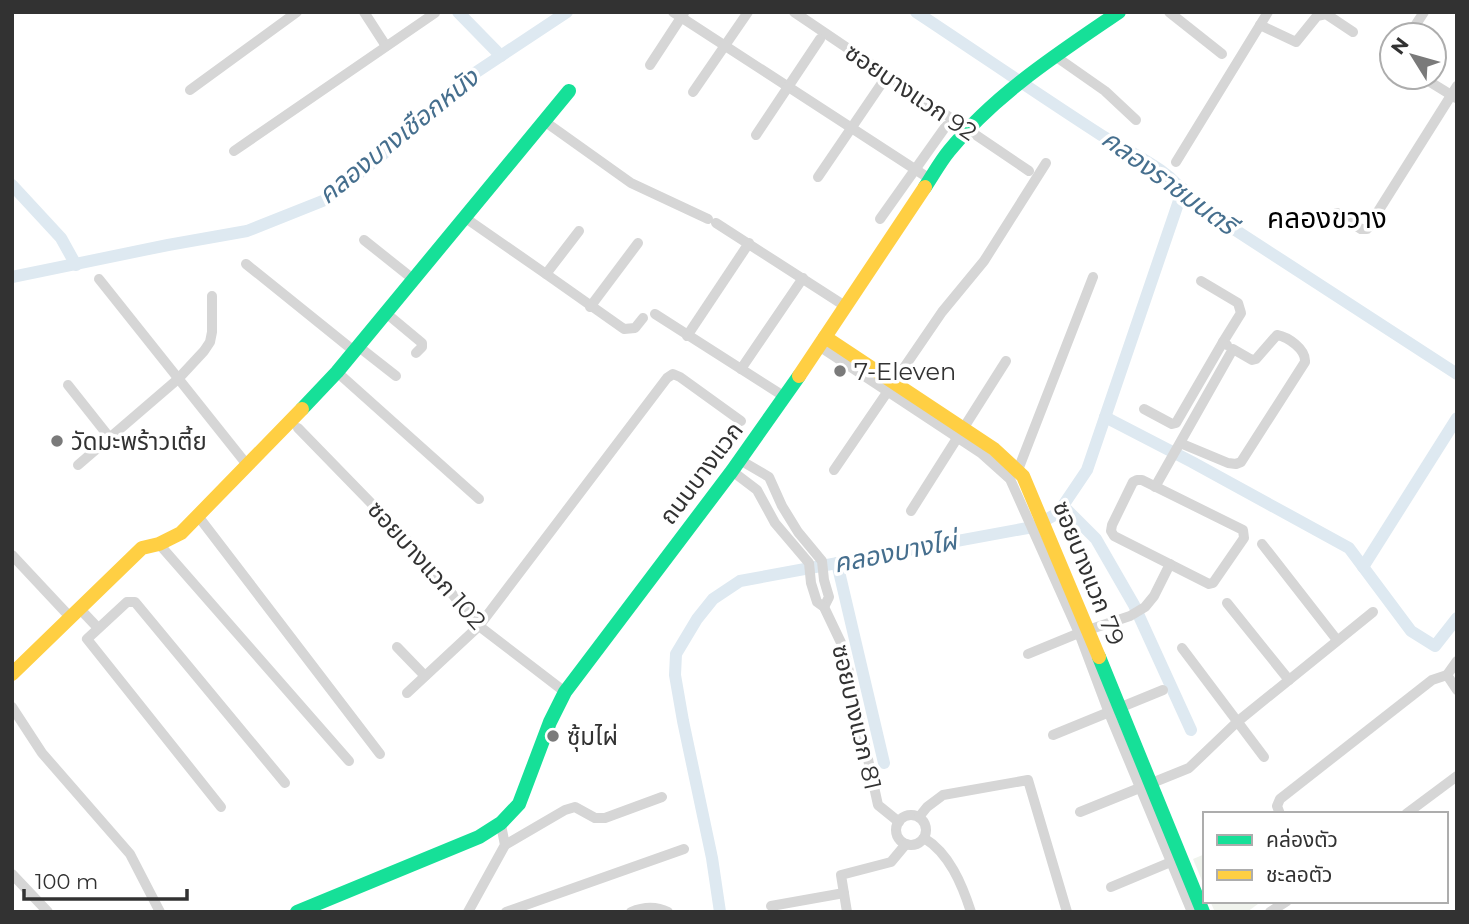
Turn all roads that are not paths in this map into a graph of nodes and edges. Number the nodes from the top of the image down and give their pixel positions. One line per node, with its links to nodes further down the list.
1 (297, 12): 20 (street)
2 (364, 12): 13 (street)
3 (748, 12): 14 (street)
4 (794, 12): 28 (street, ซอยบางแวก 92)
5 (1119, 12): 16 (street, ถนนบางแวก)
6 (1169, 12): 15 (street)
7 (1268, 12): 10 (street)
8 (435, 13): 13 (street)
9 (679, 14): 14 (street); 17 (street)
10 (1260, 24): 11 (street); 31 (street)
11 (1353, 32)
12 (820, 39): 19 (street)
13 (387, 46): 30 (street)
14 (726, 46): 19 (street); 22 (street)
15 (1222, 54)
16 (1050, 60): 24 (street); 28 (street, ถนนบางแวก)
17 (650, 65)
18 (883, 83): 27 (street)
19 (789, 86): 27 (street); 29 (street)
20 (190, 90)
21 (569, 91): 25 (street)
22 (693, 92)
23 (1455, 93): 37 (street)
24 (1136, 120)
25 (544, 121): 38 (street); 43 (street)
26 (946, 126): 33 (street)
27 (852, 128): 33 (street); 35 (street)
28 (967, 130): 34 (street, ซอยบางแวก 92); 36 (street, ถนนบางแวก)
29 (757, 135)
30 (234, 151)
31 (1176, 162)
32 (1046, 163): 69 (street)
33 (914, 169): 36 (street); 39 (street)
34 (1029, 171)
35 (818, 177)
36 (930, 179): 52 (street, ถนนบางแวก)
37 (1337, 214)
38 (464, 217): 45 (street); 49 (street)
39 (880, 219)
40 (579, 231): 45 (street)
41 (364, 240): 49 (street)
42 (638, 243): 53 (street)
43 (748, 243): 47 (street); 57 (street)
44 (246, 264): 60 (street)
45 (546, 274): 53 (street)
46 (1093, 277): 81 (street)
47 (803, 278): 52 (street); 64 (street)
48 (99, 279): 67 (street)
49 (413, 279): 54 (street)
50 (1201, 281): 59 (street)
51 (212, 296): 67 (street)
52 (845, 306): 58 (street, ถนนบางแวก)
53 (590, 307): 56 (street)
54 (386, 313): 60 (street); 62 (street)
55 (655, 314): 57 (street)
56 (643, 318)
57 (687, 336): 64 (street)
58 (822, 341): 69 (street, ซอยบางแวก 79); 70 (street, ถนนบางแวก)
59 (1223, 342): 61 (street); 71 (street)
60 (356, 349): 65 (street); 66 (street)
61 (1233, 349): 76 (street); 76 (street)
62 (416, 354)
63 (1006, 361): 74 (street)
64 (741, 369): 70 (street)
65 (337, 372): 79 (street); 83 (street)
66 (396, 376)
67 (178, 379): 75 (street); 79 (street)
68 (68, 385): 75 (street)
69 (892, 387): 74 (street, ซอยบางแวก 79); 80 (street)
70 (785, 397): 78 (street, ถนนบางแวก)
71 (1143, 409)
72 (741, 421): 95 (street)
73 (298, 428): 95 (street, ซอยบางแวก 102)
74 (960, 433): 81 (street, ซอยบางแวก 79); 84 (street); 86 (street, ซอยบางแวก 79)
75 (110, 438): 77 (street)
76 (1179, 445): 82 (street)
77 (78, 465)
78 (736, 465): 92 (street, ซอยบางแวก 81); 92 (street); 109 (street, ถนนบางแวก)
79 (248, 466): 85 (street)
80 (834, 470)
81 (1018, 470): 86 (street, ซอยบางแวก 79)
82 (1154, 487): 90 (street); 90 (street)
83 (479, 499)
84 (911, 511)
85 (198, 516): 87 (street); 115 (street)
86 (1035, 517): 97 (street, ซอยบางแวก 79)
87 (159, 544): 94 (street); 117 (street)
88 (1262, 544): 98 (street)
89 (12, 555): 94 (street)
90 (1170, 565): 97 (street)
91 (1227, 603): 106 (street)
92 (824, 607): 127 (street, ซอยบางแวก 81)
93 (1373, 612): 98 (street)
94 (75, 613): 96 (street); 103 (street)
95 (478, 626): 105 (street); 109 (street, ซอยบางแวก 102)
96 (98, 628): 119 (street); 122 (street)
97 (1084, 631): 101 (street); 112 (street, ซอยบางแวก 79)
98 (1338, 640): 106 (street)
99 (397, 647): 105 (street)
100 (1182, 648): 113 (street)
101 (1028, 653)
102 (1457, 661): 104 (street)
103 (12, 674)
104 (1447, 675): 108 (street); 124 (street)
105 (425, 676): 110 (street)
106 (1289, 680): 113 (street)
107 (1163, 690): 112 (street)
108 (1457, 690)
109 (565, 692): 128 (street, ถนนบางแวก)
110 (407, 693)
111 (12, 707): 139 (street)
112 (1113, 711): 114 (street); 120 (street, ซอยบางแวก 79)
113 (1237, 722): 116 (street); 120 (street)
114 (1053, 735)
115 (380, 754)
116 (1264, 757)
117 (349, 761)
118 (1457, 775): 125 (street)
119 (285, 783)
120 (1146, 787): 123 (street); 133 (street, ซอยบางแวก 79)
121 (662, 797): 131 (street)
122 (221, 807)
123 (1080, 812)
124 (1279, 812)
125 (1409, 812)
126 (919, 817): 127 (street); 129 (street); 147 (street)
127 (899, 822): 130 (street)
128 (501, 825): 131 (street); 140 (street, ถนนบางแวก)
129 (923, 838): 130 (street); 146 (street)
130 (905, 844): 136 (street)
131 (505, 845): 141 (street)
132 (684, 849): 142 (street)
133 (1177, 860): 135 (street); 148 (street, ซอยบางแวก 79); 149 (street, ซอยบางแวก 79)
134 (12, 874): 138 (street)
135 (1111, 887)
136 (844, 892): 137 (street); 145 (street)
137 (771, 906)
138 (48, 912)
139 (160, 912)
140 (297, 912)
141 (468, 912)
142 (506, 912)
143 (631, 912): 144 (street)
144 (668, 912)
145 (847, 912)
146 (971, 912)
147 (1067, 912)
148 (1192, 912)
149 (1203, 912)

